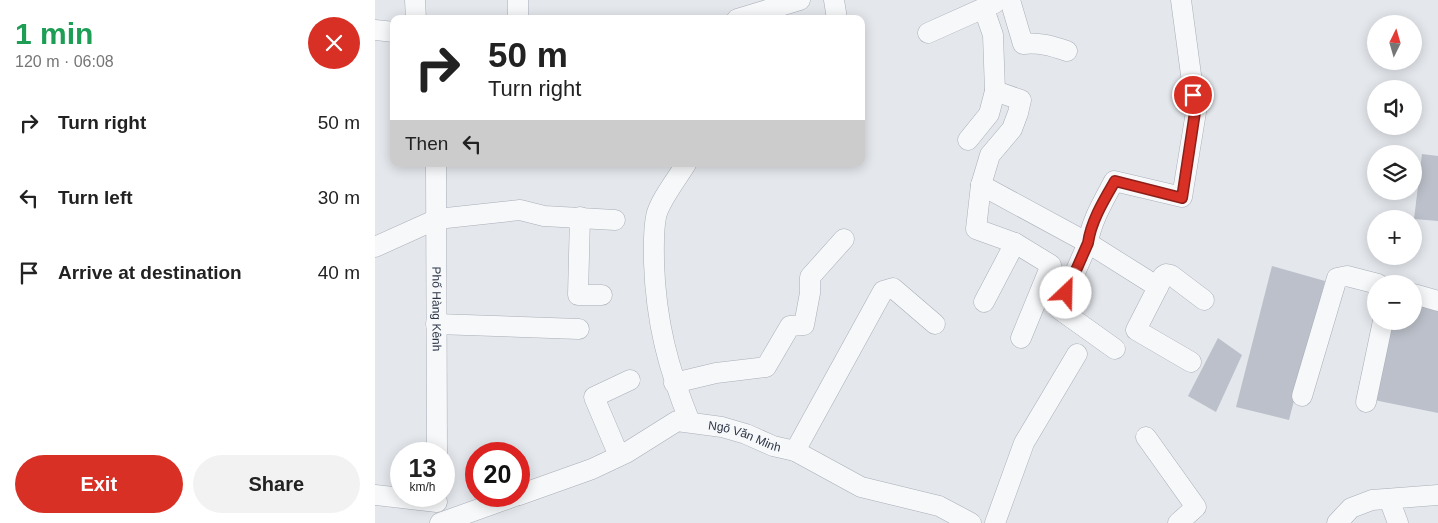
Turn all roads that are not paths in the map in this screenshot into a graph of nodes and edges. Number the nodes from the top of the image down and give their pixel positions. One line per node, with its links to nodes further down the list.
1 (415, 0): 9 (street)
2 (518, 0): 10 (street)
3 (800, 0): 8 (street)
4 (834, 0): 11 (street)
5 (1010, 0): 15 (street)
6 (1181, 0): 26 (street)
7 (992, 4): 14 (street); 16 (street)
8 (748, 11)
9 (417, 15)
10 (518, 15)
11 (836, 15)
12 (375, 30): 13 (street)
13 (390, 32)
14 (928, 33)
15 (1067, 51)
16 (995, 91): 17 (street); 20 (street)
17 (969, 140)
18 (436, 167): 22 (street, Phố Hàng Kênh)
19 (684, 167): 44 (street)
20 (981, 185): 25 (street); 26 (street)
21 (580, 216): 22 (street); 23 (street); 30 (street)
22 (437, 219): 27 (street); 35 (street, Phố Hàng Kênh)
23 (615, 220)
24 (844, 239): 44 (street)
25 (1015, 243): 34 (street); 39 (street)
26 (1088, 243): 29 (street); 40 (street)
27 (375, 247)
28 (1367, 281): 45 (street)
29 (1158, 287): 32 (street); 42 (street)
30 (602, 295)
31 (1422, 296): 33 (street)
32 (1204, 300)
33 (1438, 301)
34 (983, 302)
35 (436, 324): 37 (street); 49 (street, Phố Hàng Kênh)
36 (935, 324): 50 (street)
37 (579, 329)
38 (1381, 330): 46 (street)
39 (1021, 338)
40 (1115, 349)
41 (1077, 354): 61 (street)
42 (1191, 362)
43 (630, 380): 51 (street)
44 (674, 383): 47 (street)
45 (1302, 396)
46 (1365, 402)
47 (689, 422): 50 (street, Ngõ Văn Minh); 51 (street, Ngõ Văn Minh)
48 (1146, 437): 62 (street)
49 (437, 442)
50 (795, 451): 60 (street, Ngõ Văn Minh)
51 (619, 456): 52 (street, Ngõ Văn Minh)
52 (530, 491)
53 (375, 495): 55 (street)
54 (1438, 495): 56 (street)
55 (390, 496)
56 (1389, 499): 63 (street); 64 (street)
57 (438, 507): 59 (street)
58 (484, 507): 59 (street)
59 (440, 523)
60 (971, 523)
61 (995, 523)
62 (1178, 523)
63 (1337, 523)
64 (1398, 523)

